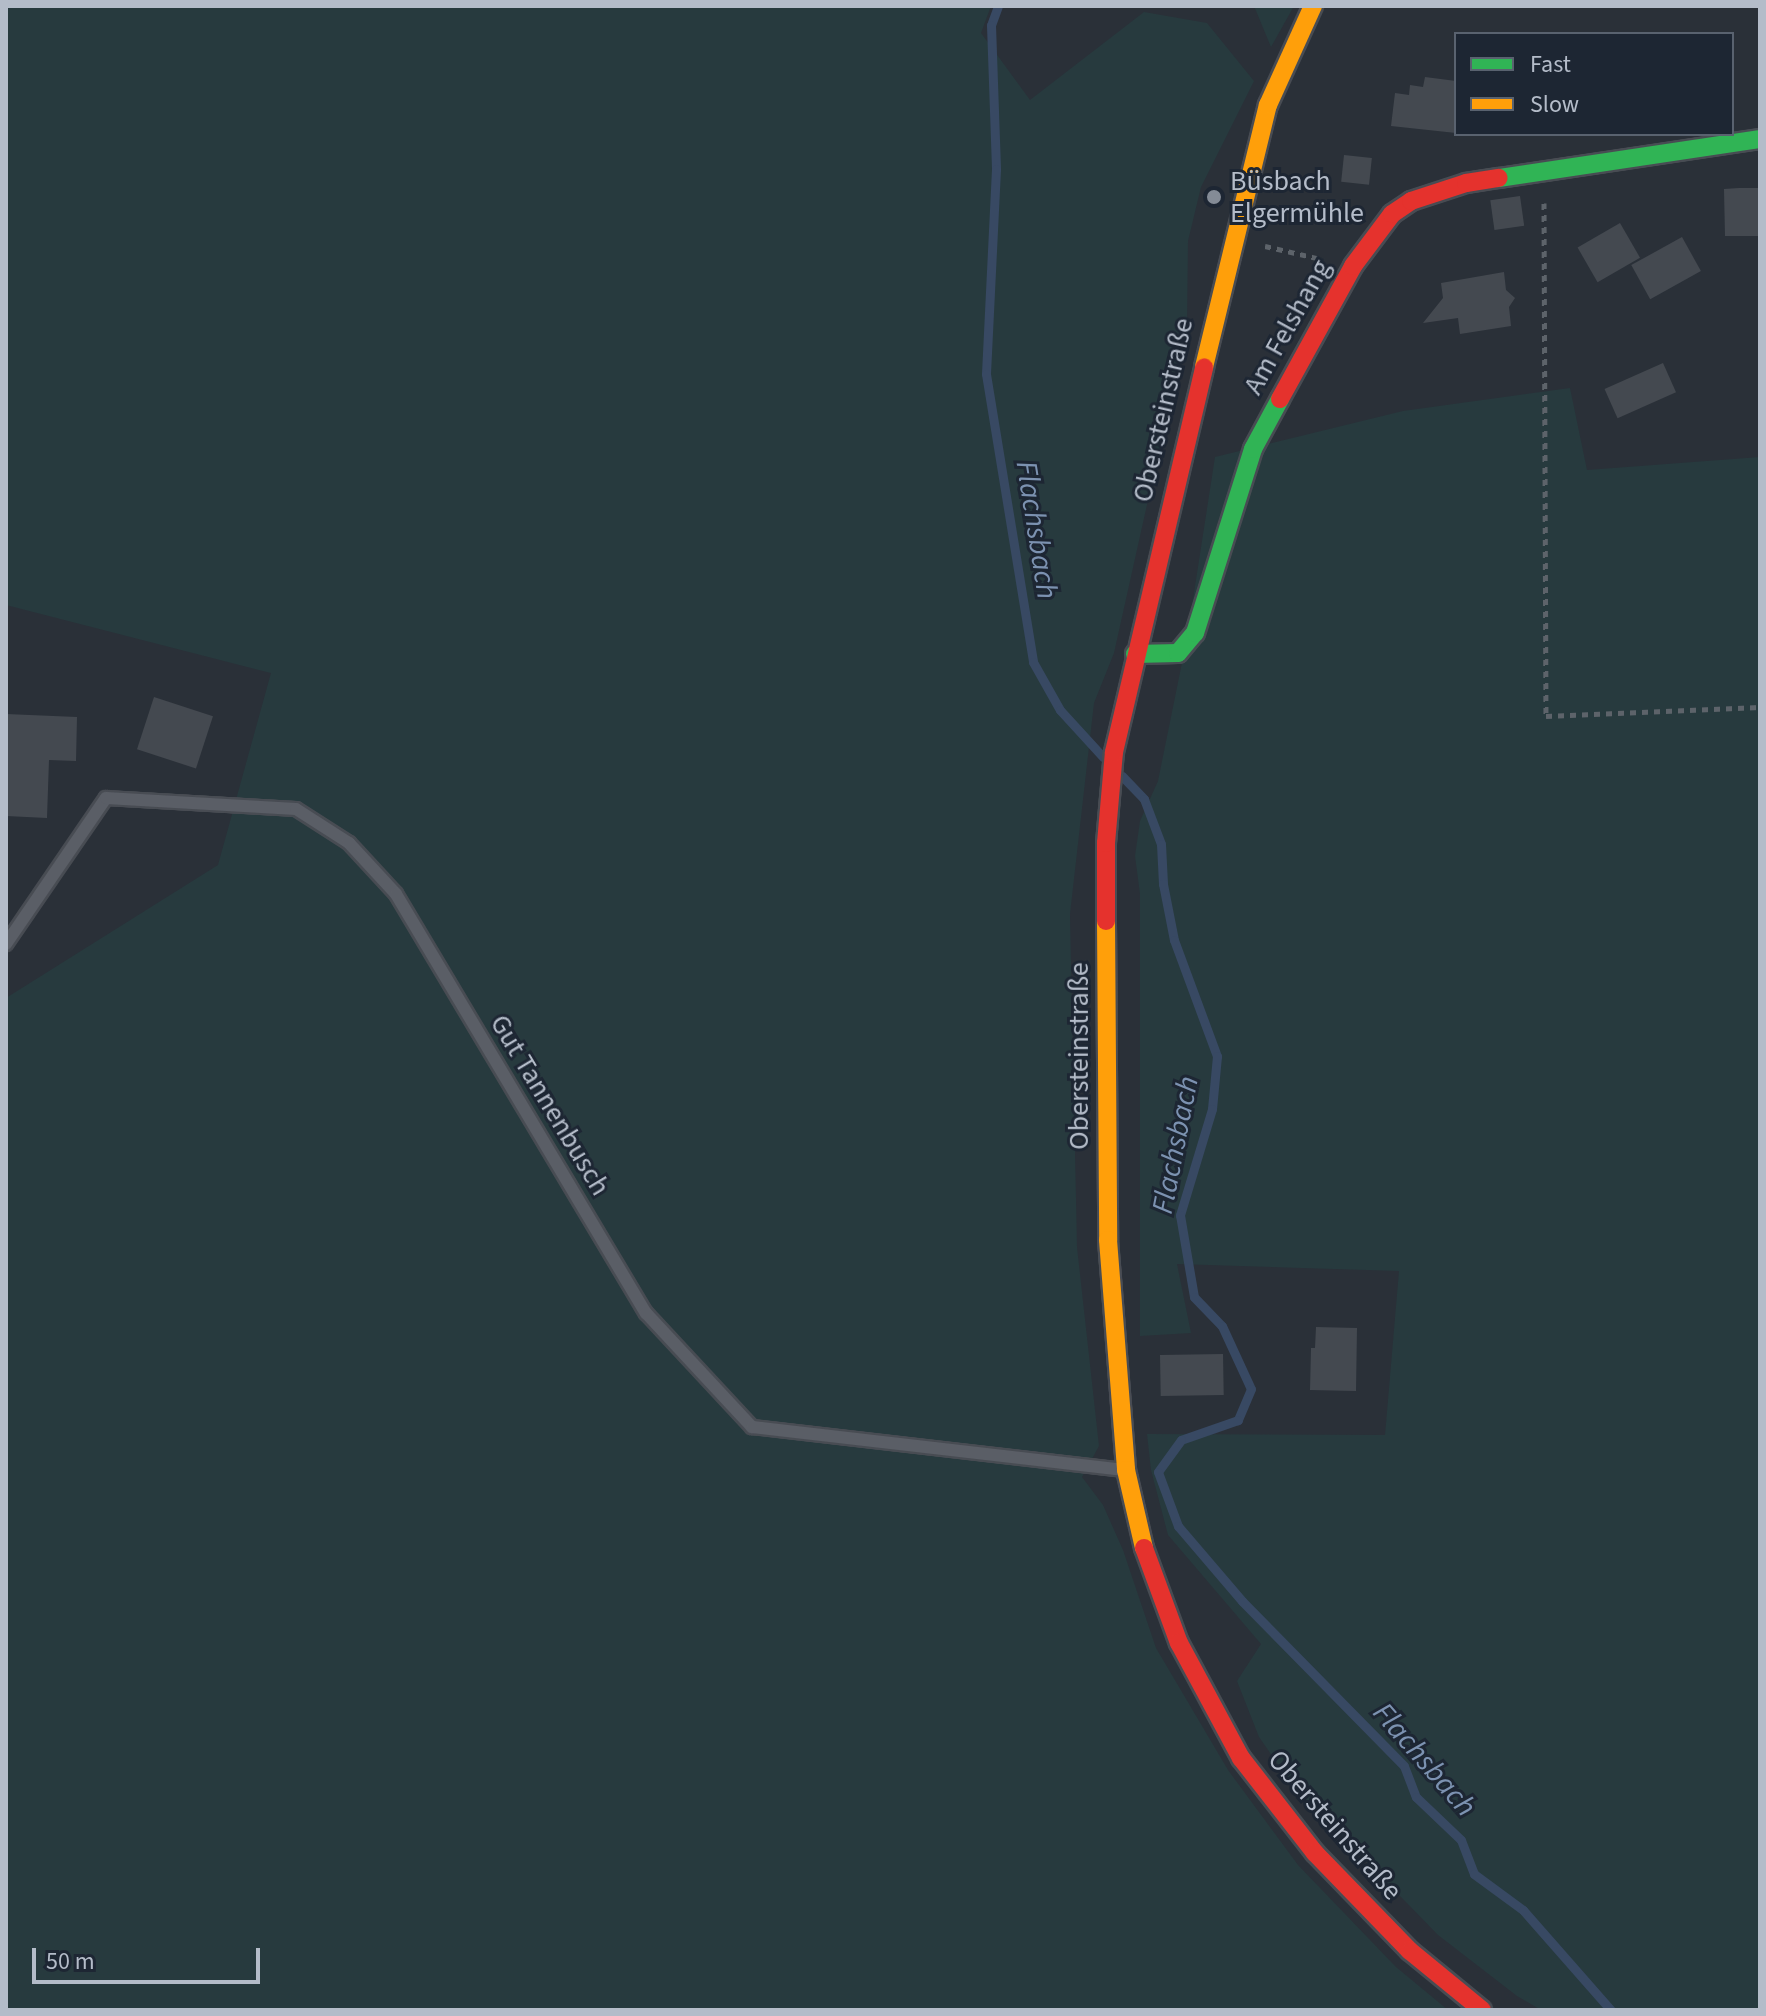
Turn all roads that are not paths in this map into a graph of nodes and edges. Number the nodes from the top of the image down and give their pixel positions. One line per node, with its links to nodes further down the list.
1 (1313, 6): 3 (street, Obersteinstraße)
2 (1760, 139): 3 (street, Am Felshang)
3 (1135, 654): 5 (street, Obersteinstraße)
4 (6, 944): 5 (lane, Gut Tannenbusch)
5 (1126, 1470): 6 (street, Obersteinstraße)
6 (1482, 2010)

